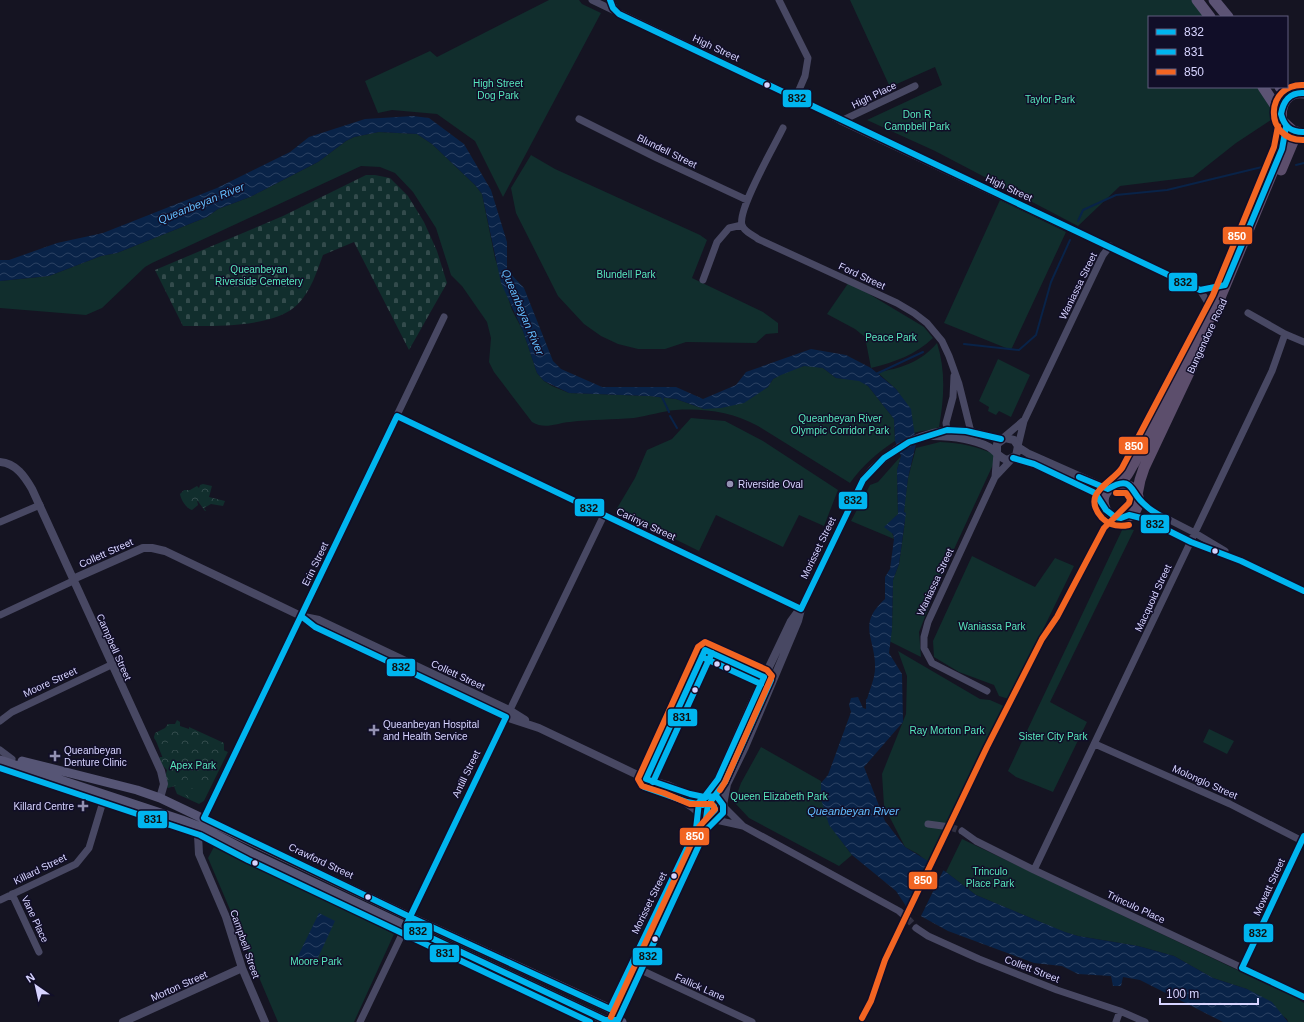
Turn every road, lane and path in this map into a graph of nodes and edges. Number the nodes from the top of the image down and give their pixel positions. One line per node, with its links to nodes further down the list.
1 (592, 0): 6 (street, High Street)
2 (610, 0): 6 (street)
3 (779, 0): 13 (street)
4 (1197, 0): 7 (main road)
5 (1214, 0): 8 (main road)
6 (619, 14): 13 (street, High Street)
7 (1209, 16)
8 (1227, 16)
9 (915, 86): 16 (street, High Place)
10 (1264, 88): 14 (main road)
11 (1285, 88): 12 (main road)
12 (1300, 91): 14 (highway)
13 (796, 97): 16 (street, High Street)
14 (1280, 114): 17 (highway)
15 (579, 119): 20 (street, Blundell Street)
16 (841, 121): 22 (street, High Street)
17 (1286, 127): 19 (highway); 24 (highway, Bungendore Road)
18 (783, 128): 20 (street)
19 (1301, 132): 45 (highway, Bungendore Road)
20 (747, 200): 21 (street)
21 (742, 225): 23 (street); 31 (street, Ford Street)
22 (1110, 246): 25 (street, High Street); 33 (street, Waniassa Street)
23 (703, 280)
24 (1225, 285): 25 (street); 26 (highway, Bungendore Road)
25 (1200, 290): 26 (street)
26 (1213, 311): 44 (highway, Bungendore Road)
27 (1248, 312): 29 (street)
28 (444, 318): 32 (street, Erin Street)
29 (1285, 334): 30 (street); 51 (street, Macquoid Street)
30 (1304, 342)
31 (953, 368): 34 (street, Ford Street); 35 (street, Ford Street)
32 (397, 416): 48 (street, Carinya Street); 58 (street, Erin Street)
33 (1024, 421): 38 (street, Waniassa Street); 39 (street, Waniassa Street)
34 (947, 430): 35 (street); 36 (street, Morisset Street); 37 (street)
35 (971, 432): 38 (street)
36 (925, 437): 37 (street, Morisset Street); 56 (street, Morisset Street)
37 (963, 439): 40 (street)
38 (1002, 439): 39 (street); 40 (street)
39 (1018, 446): 41 (street); 44 (street)
40 (997, 453): 41 (street); 43 (street, Waniassa Street)
41 (1013, 458): 43 (street, Waniassa Street); 47 (street)
42 (0, 462): 46 (street, Campbell Street)
43 (995, 477): 62 (street, Waniassa Street)
44 (1111, 487): 45 (highway); 47 (highway)
45 (1138, 497): 49 (highway); 51 (street)
46 (40, 505): 50 (street); 54 (street, Campbell Street)
47 (1104, 506): 49 (highway)
48 (604, 515): 56 (street, Carinya Street); 64 (street, Antill Street)
49 (1129, 516): 52 (street)
50 (0, 522)
51 (1195, 533): 52 (street, Macquoid Street); 53 (street)
52 (1191, 542): 53 (street); 67 (street, Macquoid Street)
53 (1241, 561): 55 (street)
54 (73, 580): 57 (street, Collett Street); 58 (street, Collett Street); 60 (street, Campbell Street)
55 (1304, 591)
56 (801, 609): 59 (street, Morisset Street); 61 (street, Morisset Street)
57 (0, 616)
58 (301, 616): 64 (street, Collett Street); 80 (street, Erin Street)
59 (779, 664): 61 (street); 65 (street, Morisset Street)
60 (111, 665): 66 (street, Moore Street); 76 (street, Campbell Street)
61 (764, 677): 63 (street, Morisset Street)
62 (987, 691)
63 (753, 700): 65 (street); 75 (street, Morisset Street)
64 (508, 714): 72 (street, Collett Street); 90 (street, Antill Street)
65 (756, 720): 77 (street, Morisset Street)
66 (0, 721)
67 (1095, 744): 85 (street, Molonglo Street); 86 (street, Macquoid Street)
68 (0, 750): 70 (street)
69 (0, 754): 70 (main road, Crawford Street)
70 (12, 759): 73 (main road, Crawford Street)
71 (0, 760): 74 (main road, Crawford Street)
72 (646, 779): 75 (street, Collett Street); 78 (street, Collett Street)
73 (108, 783): 74 (main road, Killard Street); 76 (main road, Crawford Street)
74 (105, 795): 80 (main road, Crawford Street); 87 (street, Killard Street)
75 (705, 797): 77 (street); 78 (street)
76 (160, 798): 80 (main road, Crawford Street)
77 (724, 806): 79 (street); 82 (street)
78 (698, 812): 79 (street); 97 (street, Morisset Street)
79 (715, 821): 82 (street); 95 (street, Morisset Street)
80 (203, 823): 90 (main road, Crawford Street); 93 (street, Campbell Street)
81 (928, 824): 83 (street)
82 (743, 826): 89 (street)
83 (950, 827)
84 (962, 832): 86 (street, Trinculo Place)
85 (1303, 839): 94 (street, Mowatt Street)
86 (1034, 870): 94 (street, Trinculo Place)
87 (12, 894): 88 (street, Killard Street); 92 (street, Vane Place)
88 (0, 900)
89 (907, 918)
90 (408, 921): 97 (main road, Crawford Street); 99 (main road, Crawford Street); 103 (street, Antill Street)
91 (916, 928): 98 (street, Collett Street)
92 (39, 952)
93 (242, 968): 101 (street, Morton Street); 102 (street, Campbell Street)
94 (1242, 968): 96 (street, Trinculo Place)
95 (641, 970): 100 (street, Morisset Street); 104 (street, Fallick Lane)
96 (1304, 997)
97 (610, 1009): 99 (main road, Morisset Street); 100 (main road, Crawford Street)
98 (1120, 1011): 105 (street); 106 (street, Collett Street)
99 (604, 1021): 100 (main road, Crawford Street)
100 (619, 1021)
101 (124, 1022)
102 (265, 1022)
103 (360, 1022)
104 (752, 1022)
105 (1116, 1022)
106 (1145, 1022)

